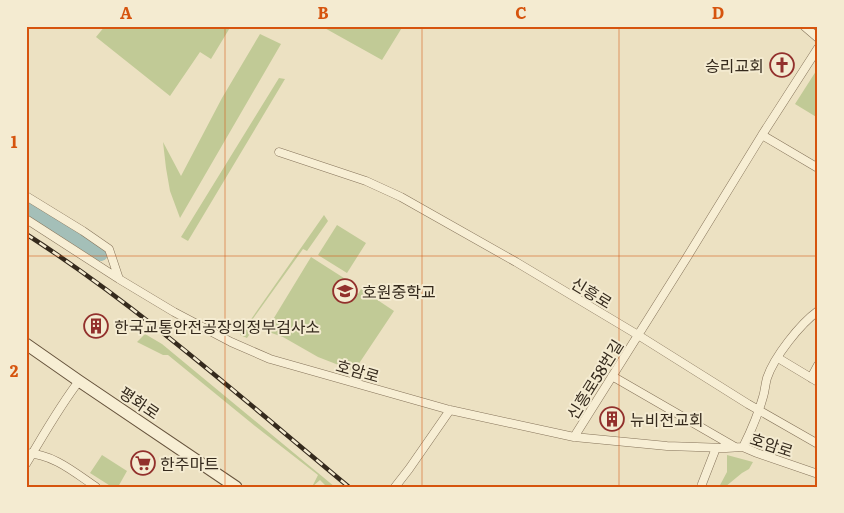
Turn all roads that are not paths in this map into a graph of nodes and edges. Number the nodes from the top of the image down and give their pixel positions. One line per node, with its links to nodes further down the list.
1 (804, 26): 2 (street)
2 (818, 38)
3 (818, 48): 4 (street, 신흥로58번길)
4 (762, 135): 6 (street); 11 (street, 신흥로58번길)
5 (279, 152): 11 (street, 신흥로)
6 (818, 168)
7 (26, 196): 9 (street)
8 (26, 219): 9 (street, 호암로)
9 (118, 279): 18 (street, 호암로)
10 (818, 311): 13 (street)
11 (638, 336): 15 (street, 신흥로58번길); 19 (street, 신흥로)
12 (26, 344): 17 (main road, 평화로)
13 (778, 358): 16 (street); 19 (street)
14 (818, 365): 16 (street)
15 (612, 376): 20 (street, 신흥로58번길); 23 (street)
16 (814, 380)
17 (79, 382): 24 (street); 29 (main road, 평화로)
18 (450, 410): 20 (street, 호암로); 30 (street)
19 (759, 410): 21 (street, 신흥로); 23 (street)
20 (574, 437): 22 (street, 호암로)
21 (818, 444)
22 (716, 448): 23 (street, 호암로); 27 (street)
23 (740, 448): 26 (street, 호암로)
24 (29, 453): 25 (street); 28 (street)
25 (26, 464)
26 (818, 474)
27 (702, 484)
28 (96, 487)
29 (236, 487)
30 (394, 487)

